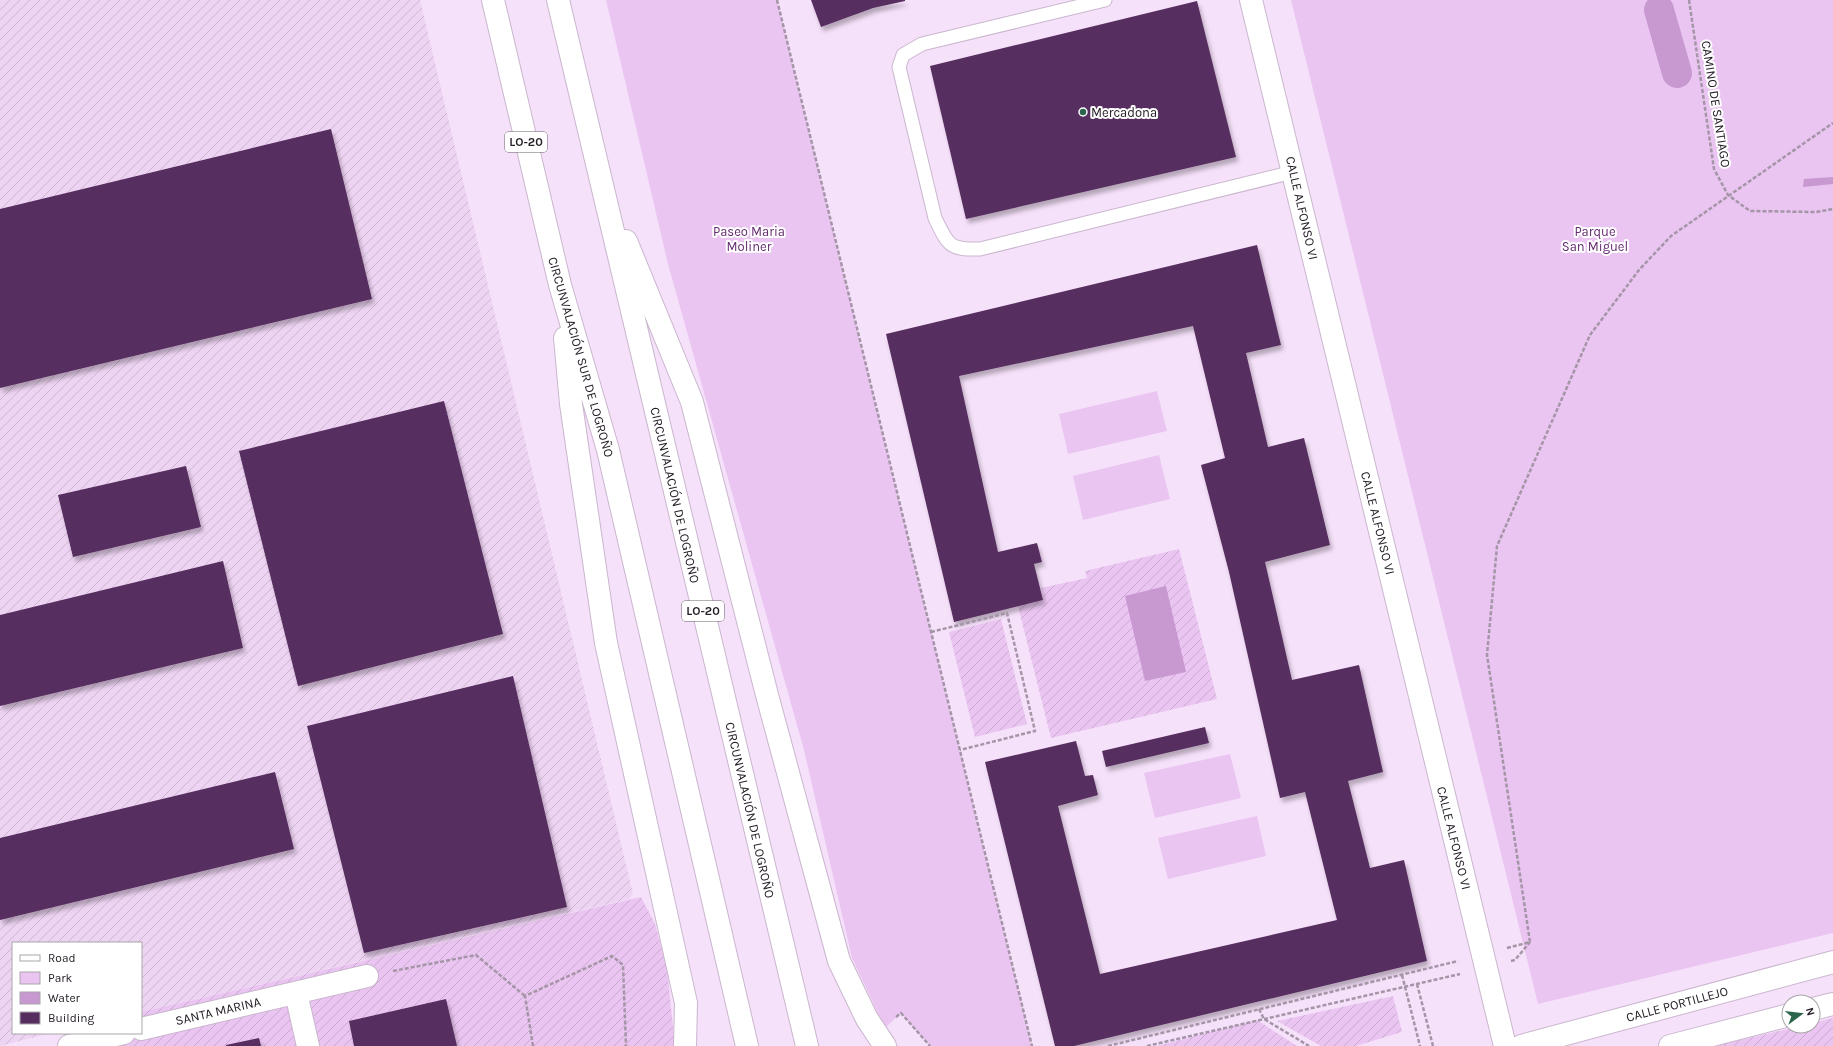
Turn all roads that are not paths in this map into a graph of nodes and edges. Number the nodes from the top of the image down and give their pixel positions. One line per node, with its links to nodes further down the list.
1 (493, 0): 7 (main road, CIRCUNVALACIÓN SUR DE LOGROÑO / LO-20)
2 (558, 0): 6 (main road, LO-20)
3 (1105, 0): 5 (lane)
4 (1251, 0): 5 (main road, CALLE ALFONSO VI)
5 (1293, 172): 22 (main road, CALLE ALFONSO VI)
6 (599, 176): 20 (main road, CIRCUNVALACIÓN DE LOGROÑO / LO-20); 21 (main road)
7 (560, 285): 18 (main road); 19 (main road, CIRCUNVALACIÓN SUR DE LOGROÑO / LO-20)
8 (1833, 962): 23 (main road, CALLE PORTILLEJO)
9 (367, 976): 10 (main road, SANTA MARINA)
10 (296, 993): 14 (main road, SANTA MARINA); 17 (main road)
11 (1833, 1004): 12 (main road)
12 (1821, 1007)
13 (1781, 1018): 24 (main road)
14 (142, 1029)
15 (120, 1034): 16 (main road)
16 (69, 1046)
17 (308, 1046)
18 (685, 1046)
19 (747, 1046)
20 (807, 1046)
21 (885, 1046)
22 (1505, 1046)
23 (1521, 1046)
24 (1670, 1046)

